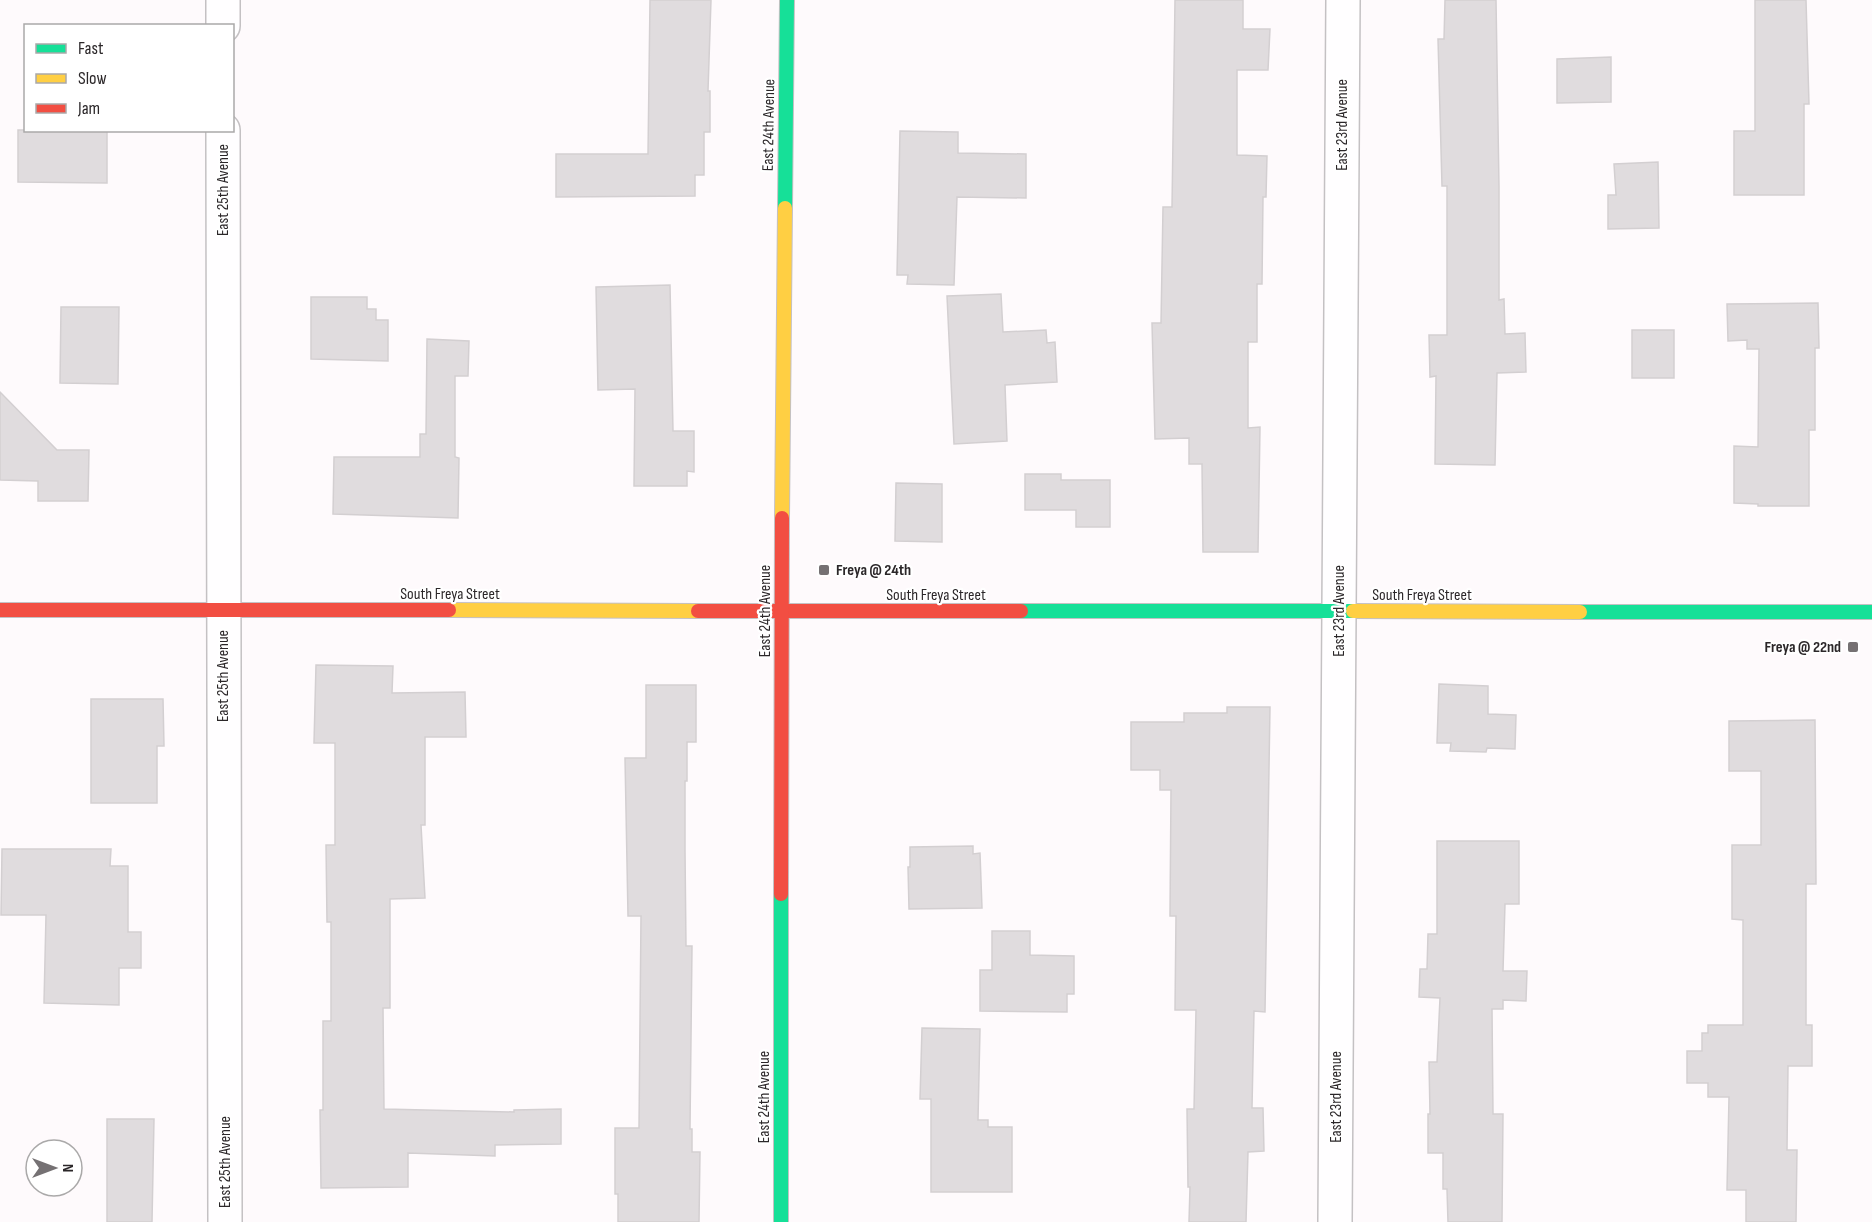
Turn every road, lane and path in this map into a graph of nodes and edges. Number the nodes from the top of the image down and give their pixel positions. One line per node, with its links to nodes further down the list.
1 (223, 0): 4 (street)
2 (787, 0): 8 (main road, East 24th Avenue)
3 (1343, 0): 9 (street, East 23rd Avenue)
4 (223, 24)
5 (223, 132): 7 (street, East 25th Avenue)
6 (0, 610): 7 (main road, South Freya Street)
7 (223, 610): 8 (main road, South Freya Street); 11 (street, East 25th Avenue)
8 (781, 611): 9 (main road, South Freya Street); 12 (main road, East 24th Avenue)
9 (1339, 611): 10 (main road, South Freya Street); 13 (street, East 23rd Avenue)
10 (1872, 612)
11 (225, 1222)
12 (781, 1222)
13 (1335, 1222)

